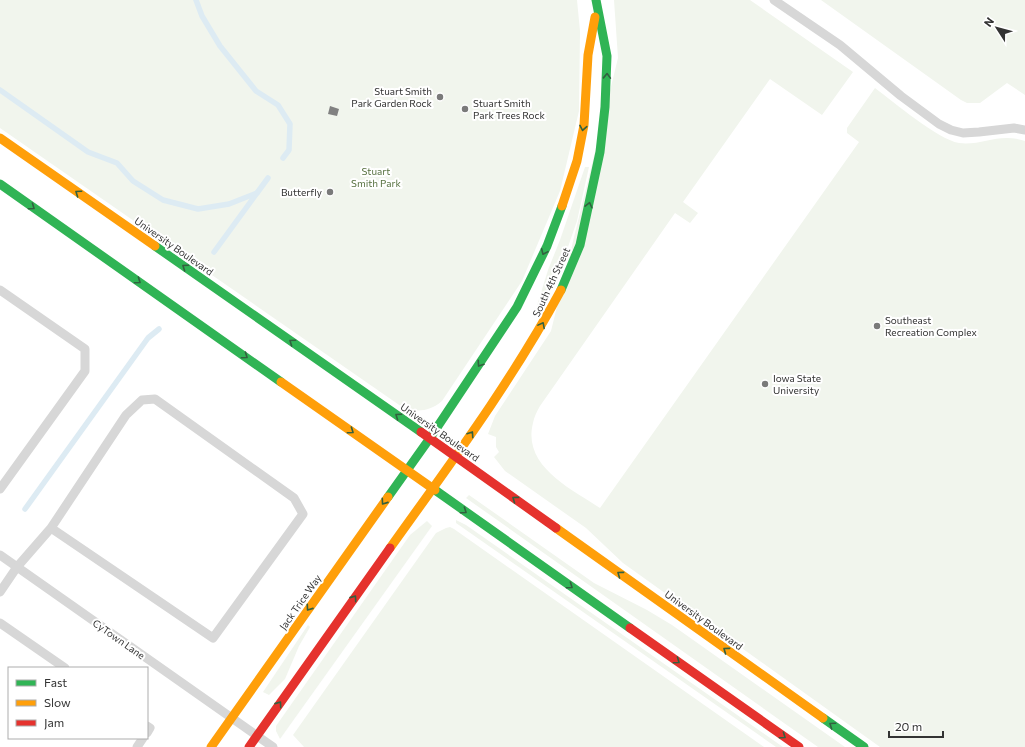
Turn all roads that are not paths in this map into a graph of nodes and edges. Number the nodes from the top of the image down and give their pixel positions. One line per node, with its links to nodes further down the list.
1 (774, 0): 3 (lane)
2 (596, 3): 7 (main road, South 4th Street, one-way to 7); 8 (main road, South 4th Street, one-way to 2)
3 (1025, 130)
4 (0, 138): 7 (main road, University Boulevard, one-way to 4)
5 (0, 184): 9 (main road, one-way to 9)
6 (0, 290): 11 (lane)
7 (430, 438): 8 (main road, University Boulevard); 9 (main road, South 4th Street)
8 (455, 456): 10 (main road, South 4th Street); 24 (main road, University Boulevard, one-way to 8)
9 (407, 470): 10 (main road); 18 (main road, Jack Trice Way, one-way to 18)
10 (432, 488): 19 (main road, one-way to 10); 23 (main road, one-way to 23)
11 (0, 489)
12 (51, 528): 12 (lane); 14 (lane)
13 (0, 555): 14 (lane, CyTown Lane)
14 (17, 567): 15 (lane); 18 (lane, CyTown Lane)
15 (0, 592)
16 (0, 623): 17 (lane)
17 (64, 667)
18 (231, 718): 19 (lane, CyTown Lane); 20 (main road, Jack Trice Way)
19 (257, 736): 21 (main road); 22 (lane, CyTown Lane)
20 (211, 747)
21 (249, 747)
22 (273, 747)
23 (799, 747)
24 (864, 747)

